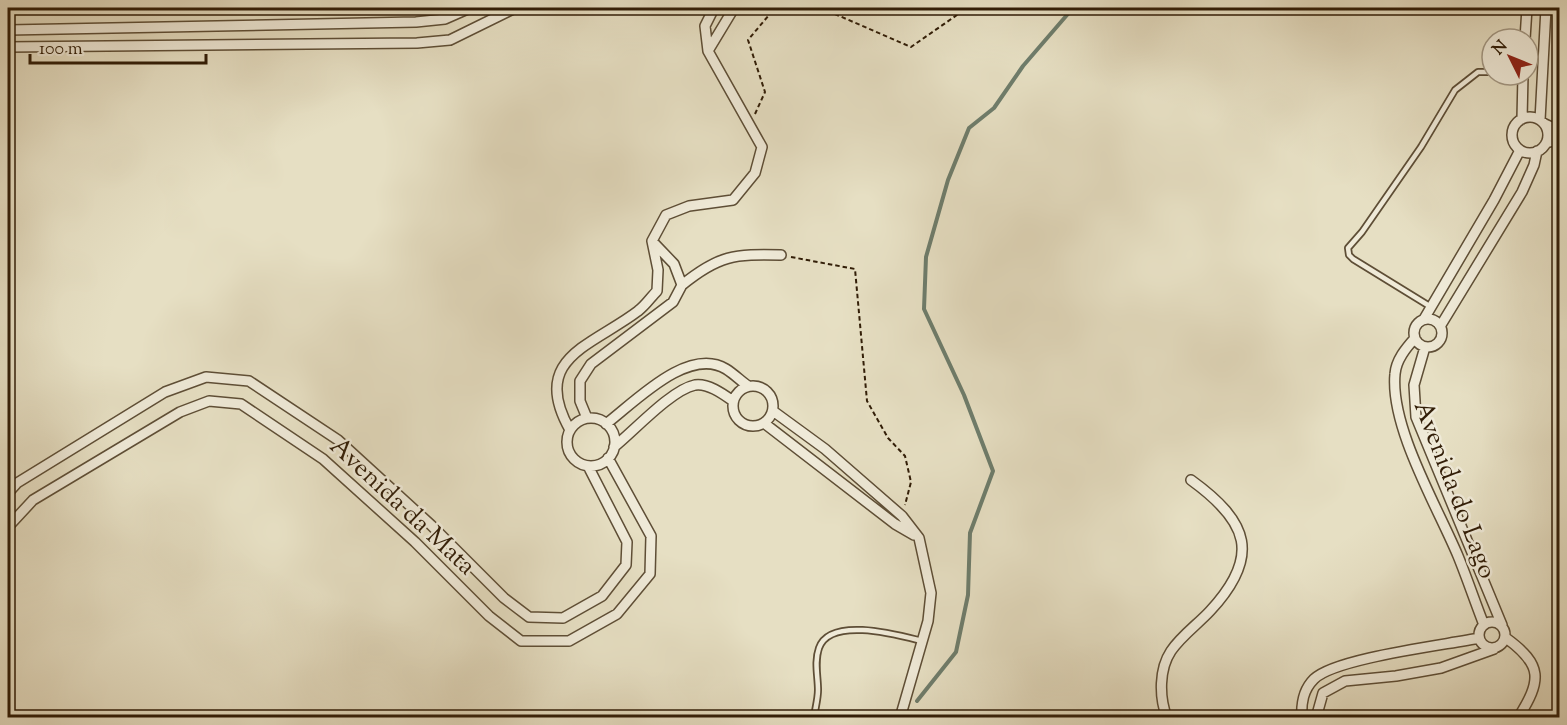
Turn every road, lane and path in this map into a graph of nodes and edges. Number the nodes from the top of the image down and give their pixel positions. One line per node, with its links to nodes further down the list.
1 (470, 8): 11 (street)
2 (515, 8): 12 (street)
3 (714, 8): 13 (street)
4 (734, 8): 13 (street)
5 (780, 8): 18 (path)
6 (821, 8): 7 (path)
7 (966, 8)
8 (1527, 8): 10 (street)
9 (1546, 8): 17 (street)
10 (1526, 27)
11 (8, 30)
12 (8, 47)
13 (708, 51): 18 (street)
14 (1480, 72): 27 (lane)
15 (1522, 87): 16 (street)
16 (1522, 119): 17 (street); 22 (street)
17 (1542, 122): 19 (street); 21 (street)
18 (750, 126): 24 (street)
19 (1560, 131)
20 (1560, 139): 21 (street)
21 (1546, 142): 23 (street, Avenida do Lago)
22 (1520, 150): 23 (street); 27 (street, Avenida do Lago)
23 (1538, 151): 29 (street, Avenida do Lago)
24 (652, 241): 26 (street); 38 (street)
25 (781, 255): 26 (street); 44 (path)
26 (682, 285): 35 (street)
27 (1431, 307): 28 (street, Avenida do Lago)
28 (1424, 319): 29 (street); 30 (street, Avenida do Lago)
29 (1441, 325): 31 (street, Avenida do Lago)
30 (1415, 338): 31 (street); 47 (street, Avenida do Lago)
31 (1425, 347): 48 (street, Avenida do Lago)
32 (748, 386): 33 (street); 34 (street); 37 (street)
33 (734, 401): 36 (street); 39 (street)
34 (773, 411): 36 (street); 44 (street)
35 (587, 418): 37 (street); 38 (street)
36 (764, 423): 46 (street)
37 (606, 424): 39 (street)
38 (570, 430): 41 (street)
39 (614, 447): 40 (street)
40 (608, 458): 41 (street); 45 (street, Avenida da Mata)
41 (588, 466): 43 (street, Avenida da Mata)
42 (1191, 480): 55 (street)
43 (8, 493)
44 (902, 516): 46 (street)
45 (8, 527)
46 (919, 538): 51 (street)
47 (1484, 625): 48 (street); 49 (street)
48 (1502, 626): 50 (street, Avenida do Lago)
49 (1479, 638): 52 (street); 56 (street)
50 (1506, 638): 52 (street); 58 (street)
51 (922, 641): 53 (lane); 54 (street)
52 (1494, 649): 57 (street)
53 (814, 717)
54 (900, 717)
55 (1167, 717)
56 (1302, 717)
57 (1316, 717)
58 (1518, 717)

